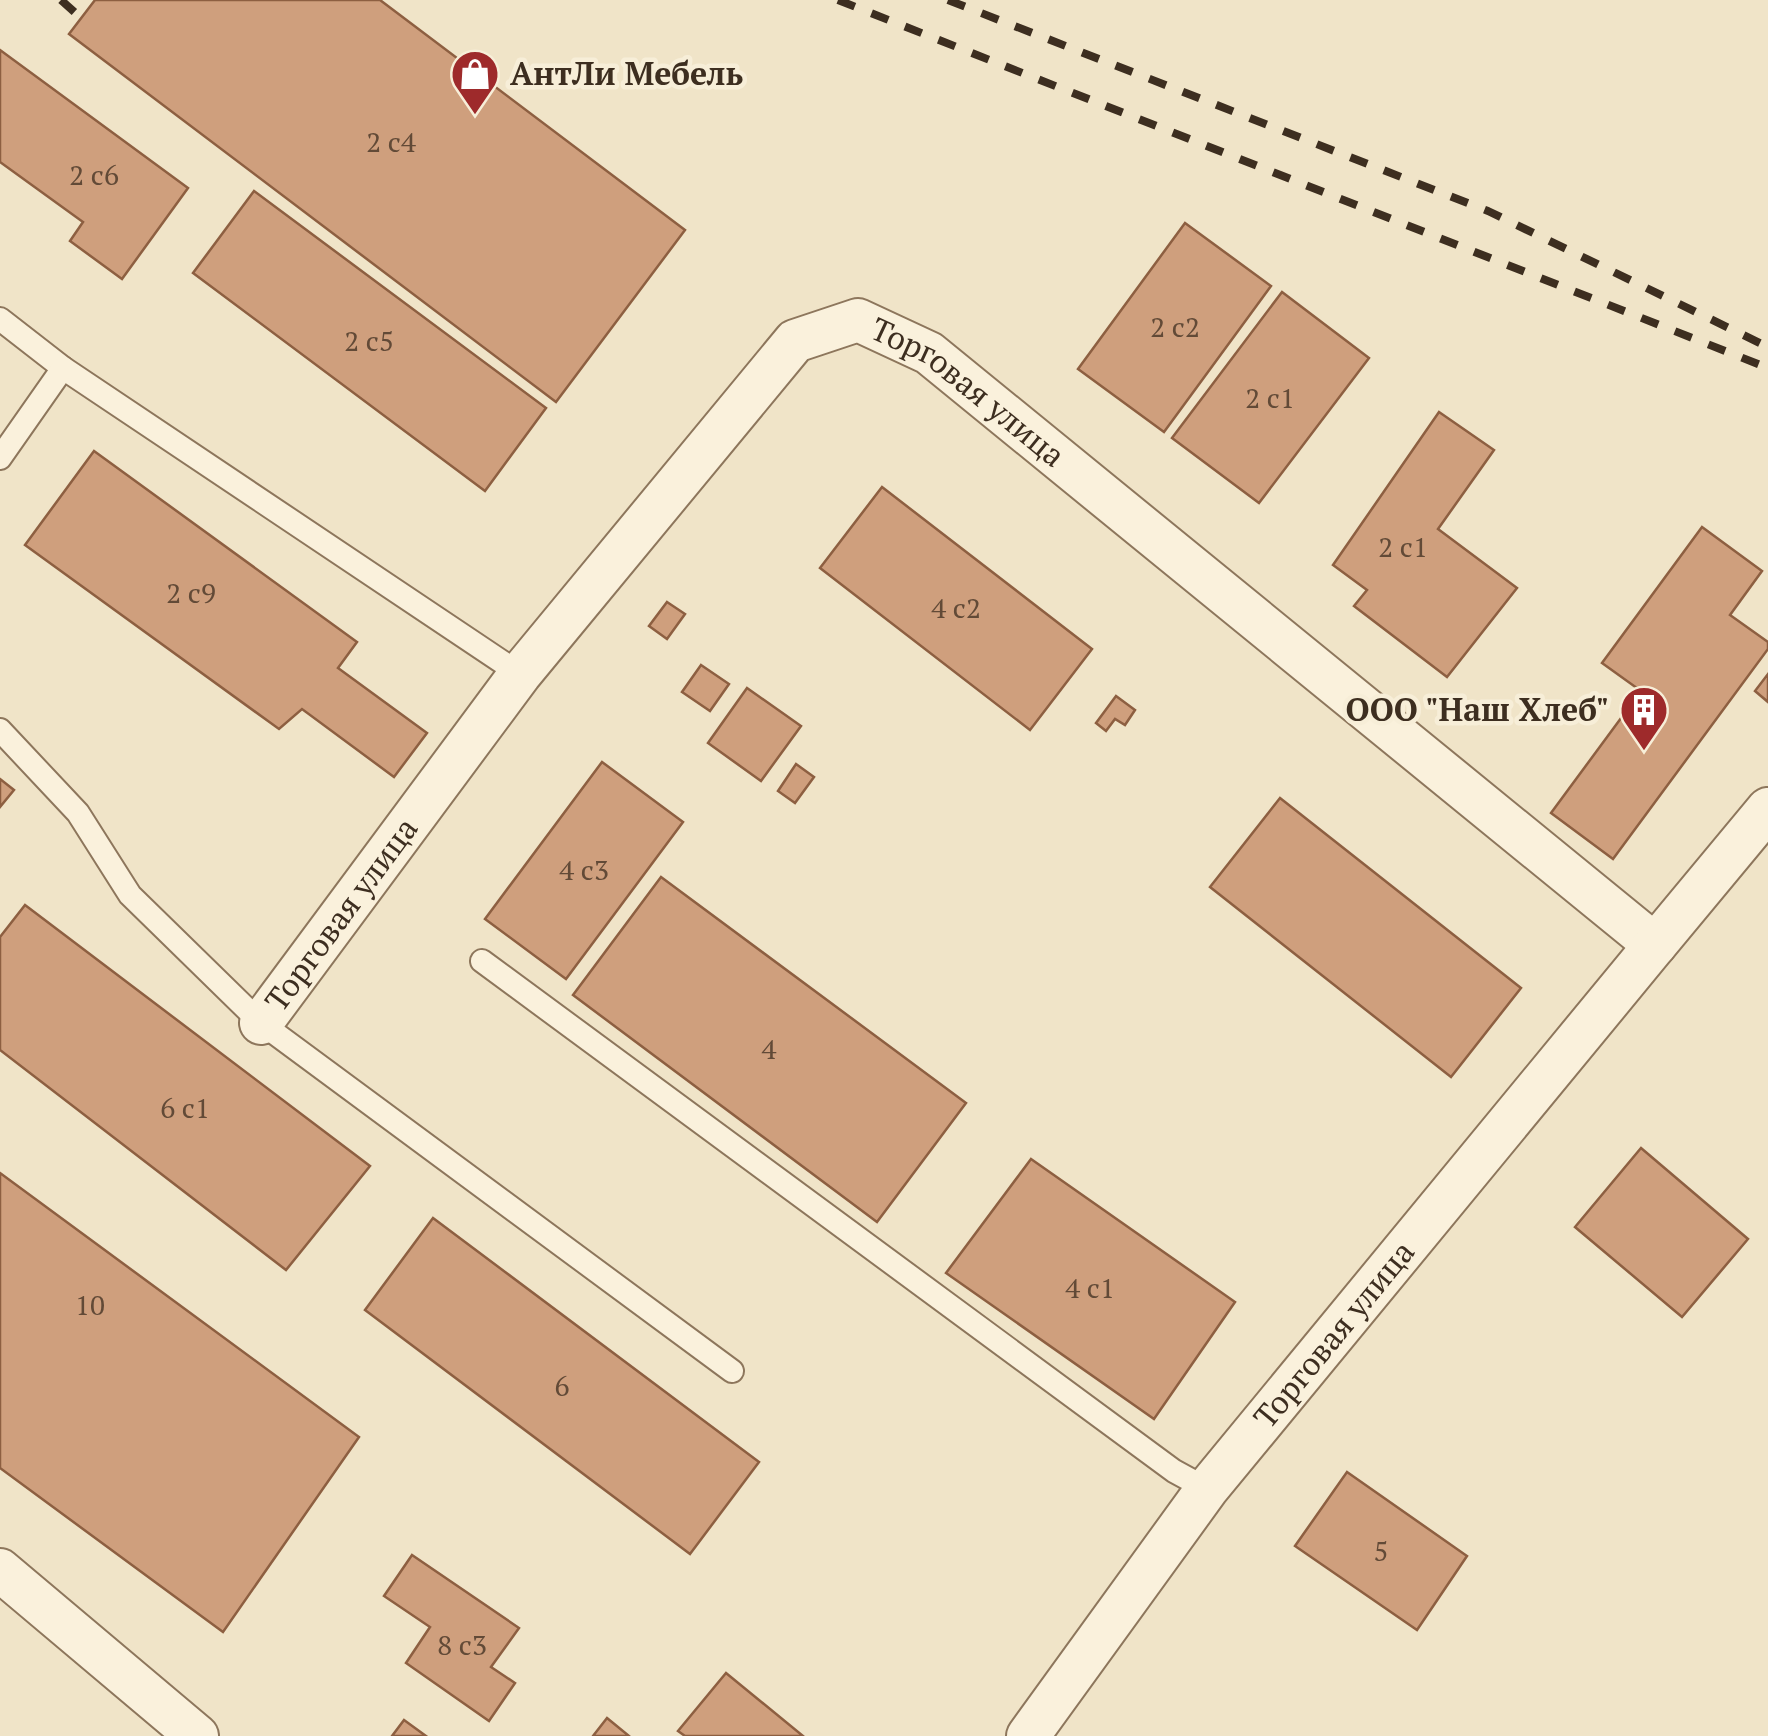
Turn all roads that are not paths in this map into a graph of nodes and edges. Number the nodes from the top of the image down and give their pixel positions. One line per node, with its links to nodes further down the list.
1 (0, 319): 2 (lane)
2 (63, 368): 3 (lane); 4 (lane)
3 (0, 458)
4 (520, 674): 7 (street, Торговая улица); 9 (street, Торговая улица)
5 (0, 730): 9 (lane)
6 (1768, 810): 7 (street, Торговая улица)
7 (1655, 945): 11 (street, Торговая улица)
8 (482, 961): 11 (lane)
9 (262, 1023): 10 (lane)
10 (732, 1371)
11 (1207, 1489): 14 (street, Торговая улица)
12 (0, 1570): 13 (street)
13 (197, 1736)
14 (1028, 1736)

